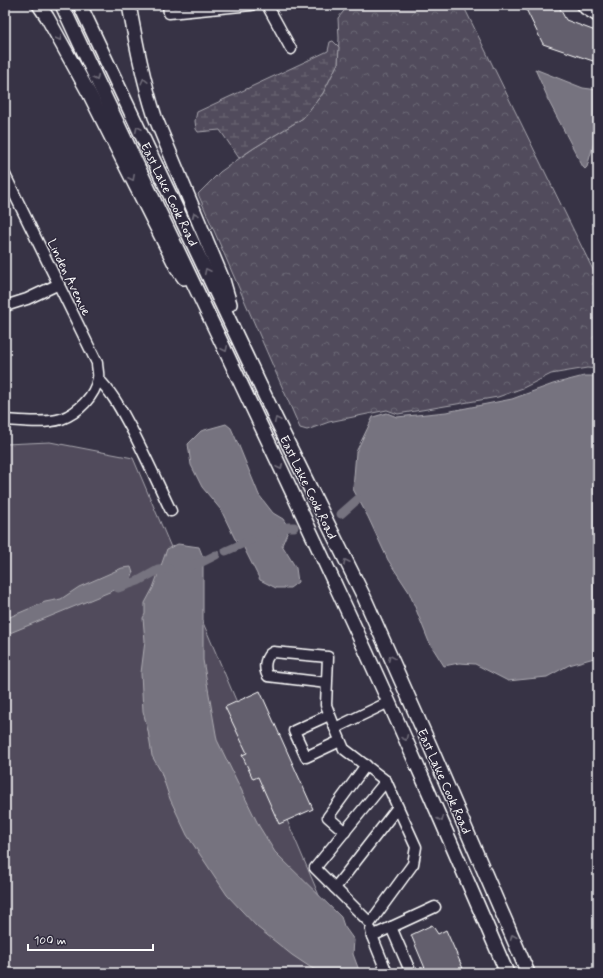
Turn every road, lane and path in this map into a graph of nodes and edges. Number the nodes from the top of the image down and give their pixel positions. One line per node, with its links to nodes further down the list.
1 (38, 5): 14 (main road, one-way to 14)
2 (62, 5): 14 (main road, East Lake Cook Road, one-way to 14)
3 (80, 5): 15 (main road, East Lake Cook Road, one-way to 3)
4 (129, 5): 15 (main road, one-way to 4)
5 (168, 5): 6 (street)
6 (251, 5)
7 (267, 5): 10 (street)
8 (582, 5): 9 (street)
9 (598, 17)
10 (291, 49)
11 (5, 175): 12 (street, Linden Avenue)
12 (59, 284): 13 (street); 16 (street, Linden Avenue)
13 (5, 306)
14 (209, 314): 21 (main road, East Lake Cook Road, one-way to 21)
15 (242, 344): 20 (main road, East Lake Cook Road, one-way to 15)
16 (98, 379): 17 (street); 18 (street)
17 (5, 420)
18 (171, 511)
19 (327, 683): 19 (street); 22 (street)
20 (407, 694): 21 (main road); 37 (main road, East Lake Cook Road, one-way to 20)
21 (389, 702): 23 (street); 36 (main road, East Lake Cook Road, one-way to 36)
22 (329, 715): 23 (street); 24 (street)
23 (335, 728): 24 (street)
24 (340, 740): 25 (street)
25 (366, 766): 26 (street); 28 (street)
26 (386, 781): 27 (street); 28 (street)
27 (398, 807): 29 (street); 31 (street)
28 (345, 832): 29 (street)
29 (335, 888): 31 (street)
30 (435, 907): 32 (street)
31 (370, 923): 33 (street)
32 (391, 927): 33 (street); 35 (street)
33 (372, 936): 34 (street)
34 (387, 973)
35 (411, 973)
36 (507, 973)
37 (528, 973)

